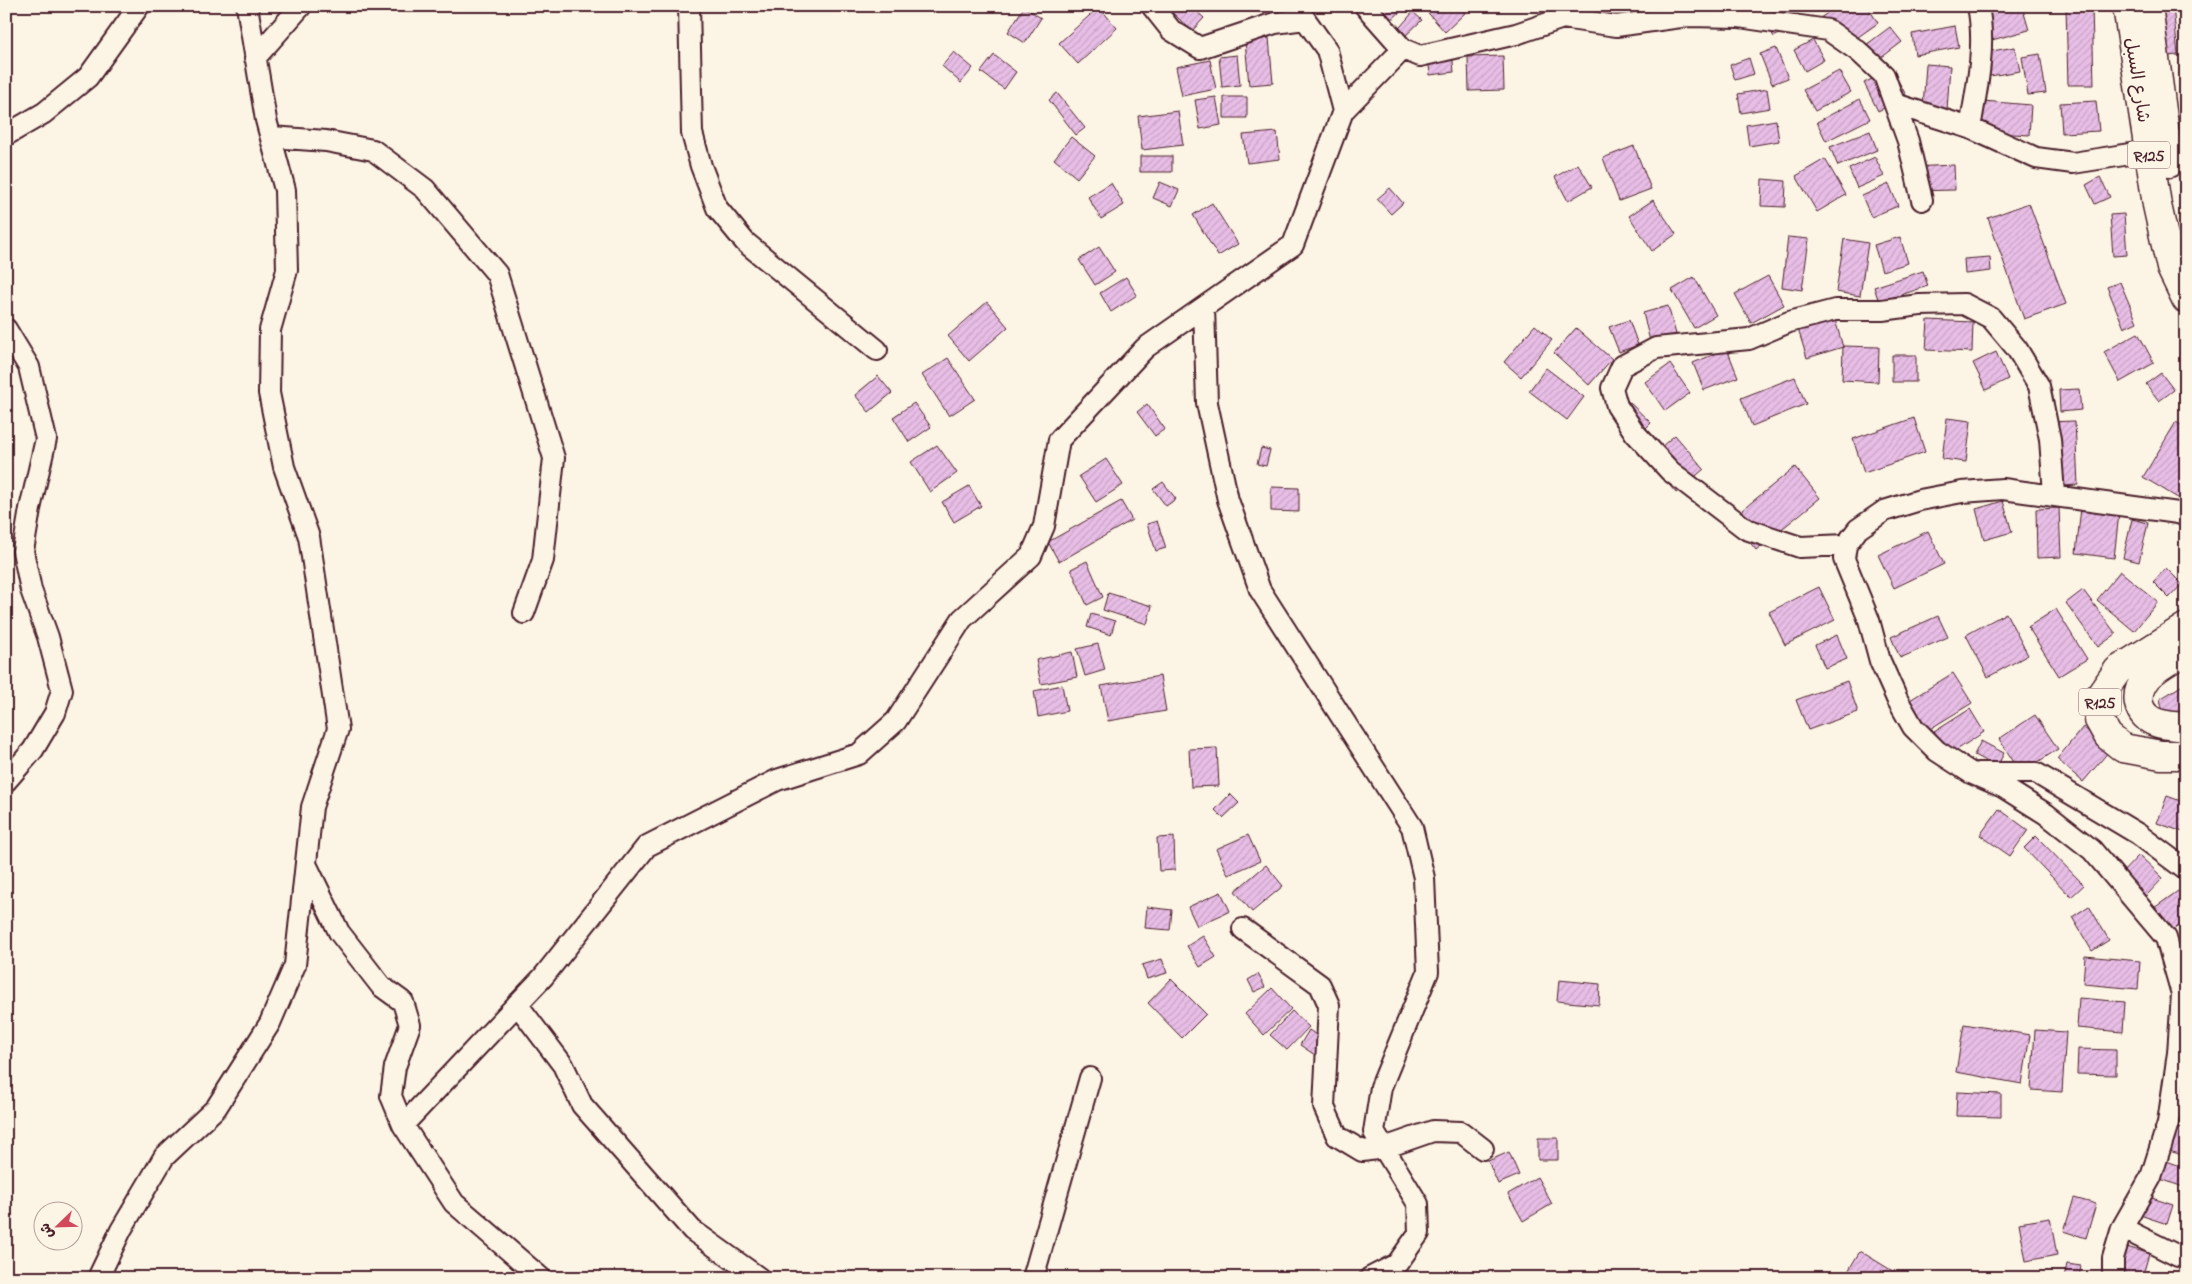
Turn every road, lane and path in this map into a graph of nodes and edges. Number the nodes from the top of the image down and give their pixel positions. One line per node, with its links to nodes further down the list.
1 (139, 6): 16 (street)
2 (247, 6): 12 (street)
3 (301, 6): 12 (street)
4 (689, 6): 24 (street)
5 (1152, 6): 14 (street)
6 (1365, 6): 11 (street)
7 (1978, 6): 15 (street)
8 (2126, 6): 18 (main road, شارع السبل / R125)
9 (2148, 6): 20 (main road, شارع السبل / R125)
10 (1740, 12): 11 (street); 13 (street)
11 (1403, 49): 14 (street)
12 (256, 58): 17 (street)
13 (1895, 104): 15 (street); 19 (street)
14 (1343, 112): 22 (street)
15 (1970, 128): 18 (street)
16 (6, 135)
17 (271, 137): 28 (street); 35 (street)
18 (2149, 151): 21 (main road, شارع السبل / R125)
19 (1922, 200)
20 (2186, 255)
21 (2186, 299)
22 (1204, 307): 38 (street); 41 (street)
23 (6, 329): 34 (street)
24 (877, 350)
25 (2054, 494): 26 (street); 27 (street); 27 (street)
26 (2186, 516)
27 (1846, 545): 33 (street)
28 (524, 613)
29 (2186, 627): 32 (main road, R125)
30 (2186, 650): 31 (main road, R125)
31 (2186, 727)
32 (2186, 756)
33 (1971, 773): 36 (street); 43 (street)
34 (6, 780)
35 (306, 864): 40 (street); 45 (street)
36 (2186, 870)
37 (1243, 929): 41 (street)
38 (517, 1004): 40 (street); 47 (street)
39 (1090, 1078): 48 (street)
40 (403, 1125): 46 (street)
41 (1384, 1148): 42 (street); 49 (street)
42 (1483, 1149)
43 (2122, 1228): 44 (street); 50 (street)
44 (2186, 1256)
45 (98, 1278)
46 (541, 1278)
47 (759, 1278)
48 (1033, 1278)
49 (1370, 1278)
50 (2113, 1278)

